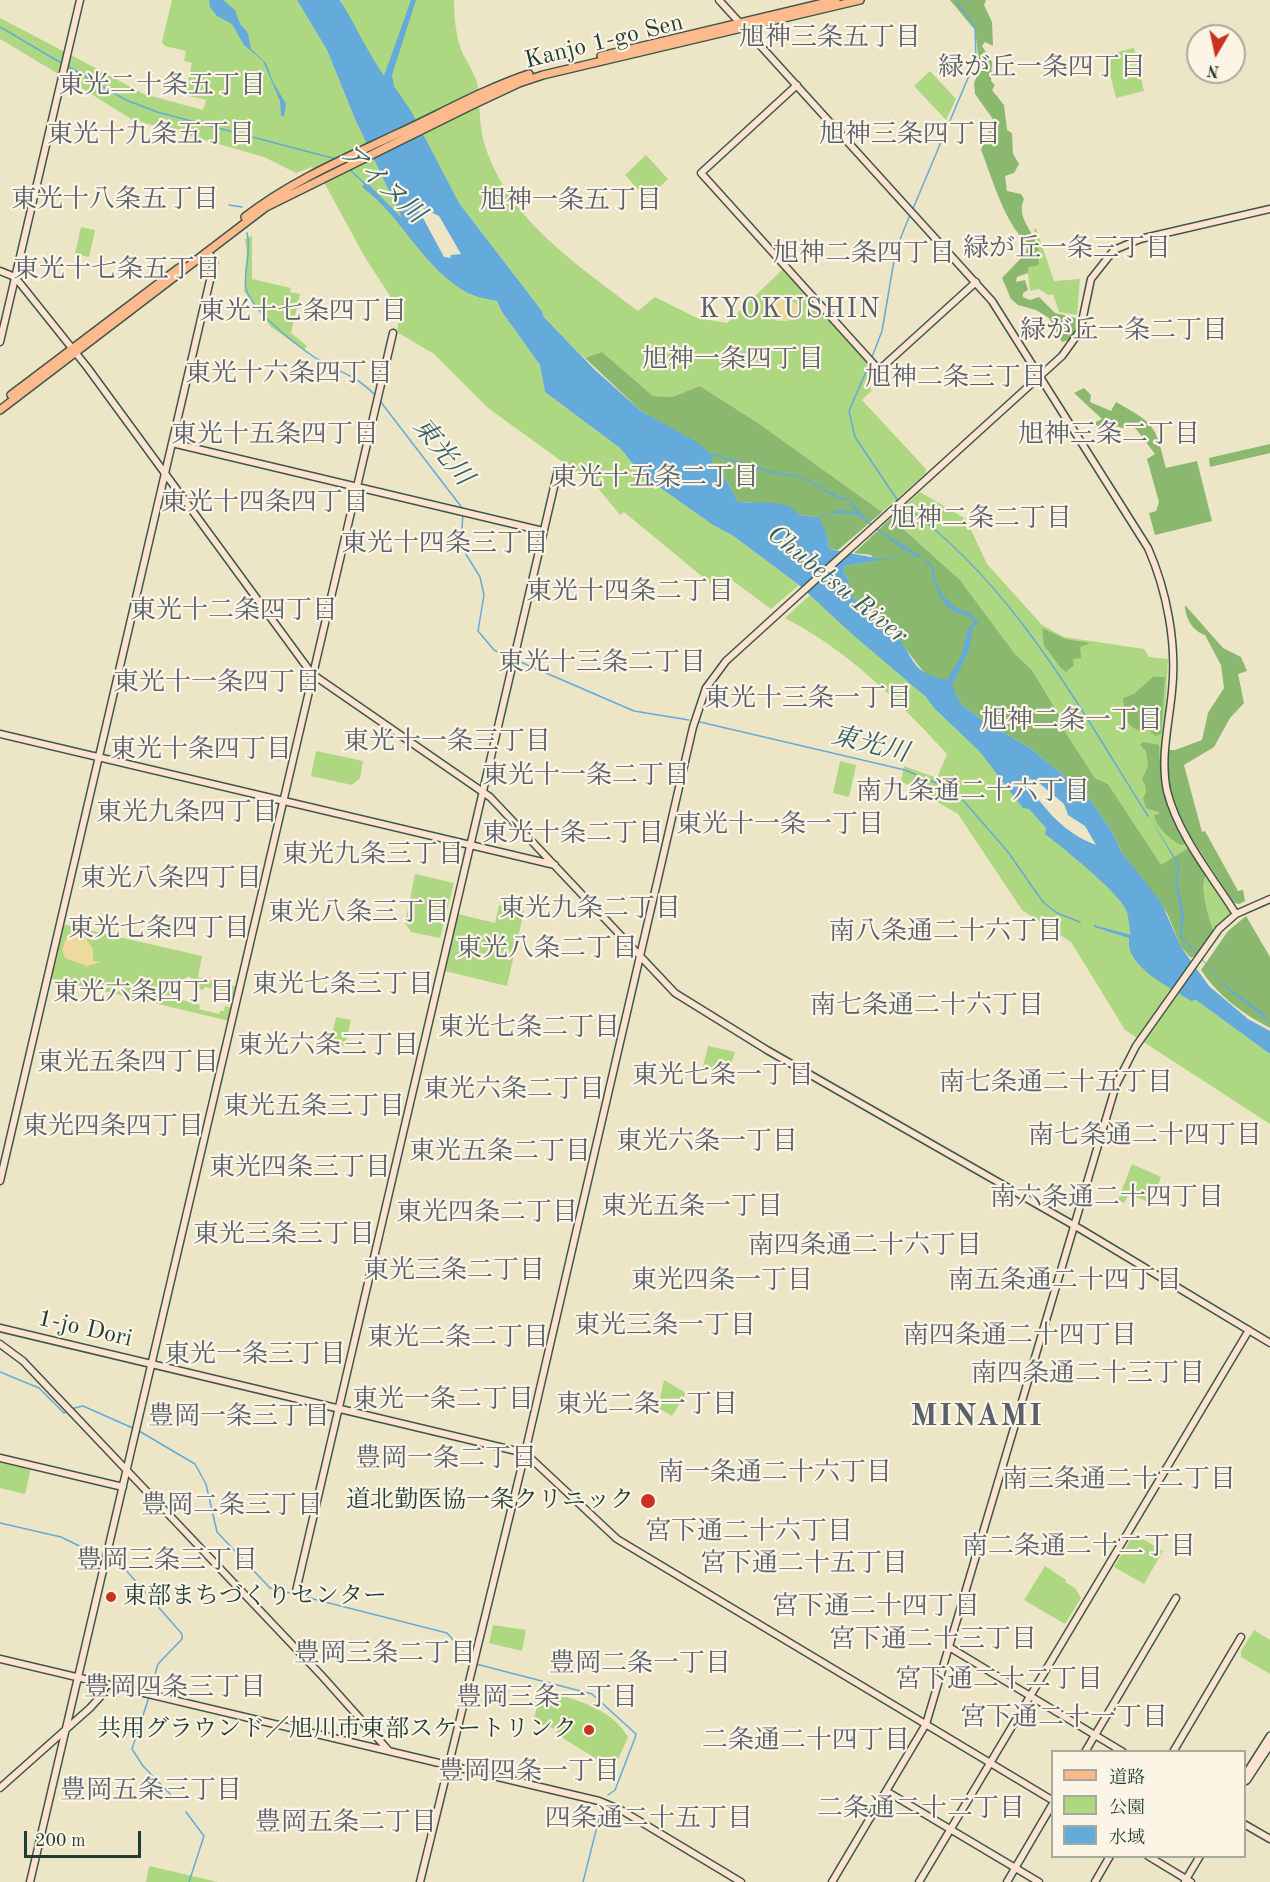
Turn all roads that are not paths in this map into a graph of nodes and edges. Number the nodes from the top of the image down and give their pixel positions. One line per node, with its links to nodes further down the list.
1 (80, 0): 11 (street)
2 (719, 0): 5 (street)
3 (836, 0): 5 (main road, Kanjo 1-go Sen)
4 (859, 0): 5 (main road, Kanjo 1-go Sen)
5 (742, 25): 6 (street); 7 (main road, Kanjo 1-go Sen)
6 (797, 85): 12 (street); 12 (street)
7 (319, 175): 9 (main road); 15 (main road)
8 (1270, 209): 16 (street)
9 (205, 253): 15 (main road); 19 (street)
10 (0, 271): 11 (street)
11 (15, 276): 14 (street); 15 (street)
12 (976, 282): 16 (street)
13 (393, 333): 22 (street)
14 (0, 342)
15 (75, 351): 17 (main road); 18 (main road); 21 (street)
16 (1040, 375): 32 (street); 33 (street)
17 (0, 404)
18 (0, 410)
19 (172, 443): 21 (street); 22 (street)
20 (558, 470): 23 (street)
21 (166, 474): 24 (street); 26 (street)
22 (357, 486): 23 (street); 24 (street)
23 (543, 531): 27 (street)
24 (312, 674): 27 (street); 28 (street)
25 (0, 734): 26 (street)
26 (99, 757): 28 (street); 34 (street)
27 (483, 792): 29 (street); 30 (street)
28 (283, 801): 29 (street); 40 (street)
29 (471, 845): 30 (street); 41 (street)
30 (555, 866): 33 (street)
31 (1270, 899): 32 (street)
32 (1236, 914): 35 (street)
33 (640, 957): 35 (street); 42 (street)
34 (0, 1181)
35 (1073, 1226): 37 (street); 49 (street)
36 (0, 1328): 40 (street, 1-jo Dori)
37 (1249, 1330): 38 (street); 53 (street)
38 (1270, 1343)
39 (0, 1344): 44 (street)
40 (151, 1363): 41 (street, 1-jo Dori); 44 (street)
41 (339, 1408): 42 (street, 1-jo Dori); 46 (street)
42 (525, 1453): 54 (street, 1-jo Dori); 64 (street)
43 (0, 1458): 45 (street)
44 (126, 1471): 45 (street); 62 (street)
45 (123, 1487): 51 (street)
46 (296, 1591)
47 (1176, 1598): 56 (street)
48 (1241, 1637): 61 (street)
49 (949, 1647): 53 (street); 54 (street)
50 (0, 1659): 51 (street)
51 (78, 1677): 52 (street); 55 (street)
52 (107, 1684): 55 (street); 62 (street)
53 (1030, 1696): 56 (street); 63 (street)
54 (926, 1724): 63 (street, 1-jo Dori); 68 (street)
55 (66, 1728): 67 (street); 79 (street)
56 (1095, 1734): 59 (street); 60 (street)
57 (1270, 1736): 65 (street)
58 (1270, 1745): 66 (street)
59 (1086, 1750)
60 (1120, 1750)
61 (1174, 1750)
62 (390, 1751): 64 (street)
63 (991, 1763): 69 (street, 1-jo Dori); 72 (street)
64 (449, 1766): 80 (street); 81 (street)
65 (1246, 1777)
66 (1246, 1781)
67 (0, 1788)
68 (886, 1791): 72 (street); 82 (street)
69 (1051, 1799)
70 (1051, 1809): 77 (street)
71 (1246, 1825): 73 (street)
72 (951, 1829): 77 (street); 83 (street)
73 (1270, 1839)
74 (1109, 1858): 86 (street)
75 (1150, 1858): 78 (street)
76 (1199, 1858): 78 (street)
77 (1016, 1868): 84 (street); 85 (street)
78 (1187, 1881)
79 (30, 1882)
80 (420, 1882)
81 (741, 1882)
82 (832, 1882)
83 (919, 1882)
84 (1007, 1882)
85 (1039, 1882)
86 (1095, 1882)

